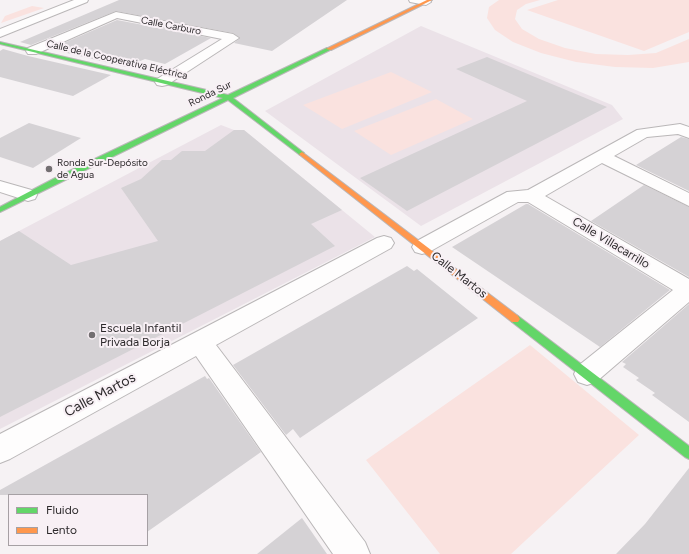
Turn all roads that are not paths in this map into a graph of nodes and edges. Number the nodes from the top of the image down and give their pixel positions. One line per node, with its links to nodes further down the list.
1 (83, 0): 4 (street)
2 (414, 0): 3 (street)
3 (428, 1): 8 (street, Ronda Sur)
4 (0, 33)
5 (0, 43): 6 (street, Calle de la Cooperativa Eléctrica)
6 (32, 51): 7 (street, Calle de la Cooperativa Eléctrica); 7 (street, Calle Carburo)
7 (162, 82): 8 (street, Calle de la Cooperativa Eléctrica)
8 (228, 98): 12 (street, Ronda Sur); 17 (street, Calle Martos)
9 (689, 133): 10 (street)
10 (602, 158): 13 (street); 14 (street)
11 (0, 186): 12 (street)
12 (28, 195): 15 (street, Ronda Sur)
13 (532, 196): 17 (street); 18 (street, Calle Villacarrillo)
14 (689, 200)
15 (0, 210)
16 (384, 243): 19 (street, Calle Martos)
17 (422, 247): 20 (street, Calle Martos)
18 (689, 289): 20 (street, Calle Villacarrillo)
19 (200, 342): 21 (street, Calle Martos); 23 (street)
20 (587, 374): 22 (street, Calle Martos)
21 (0, 449)
22 (689, 453)
23 (353, 554)

